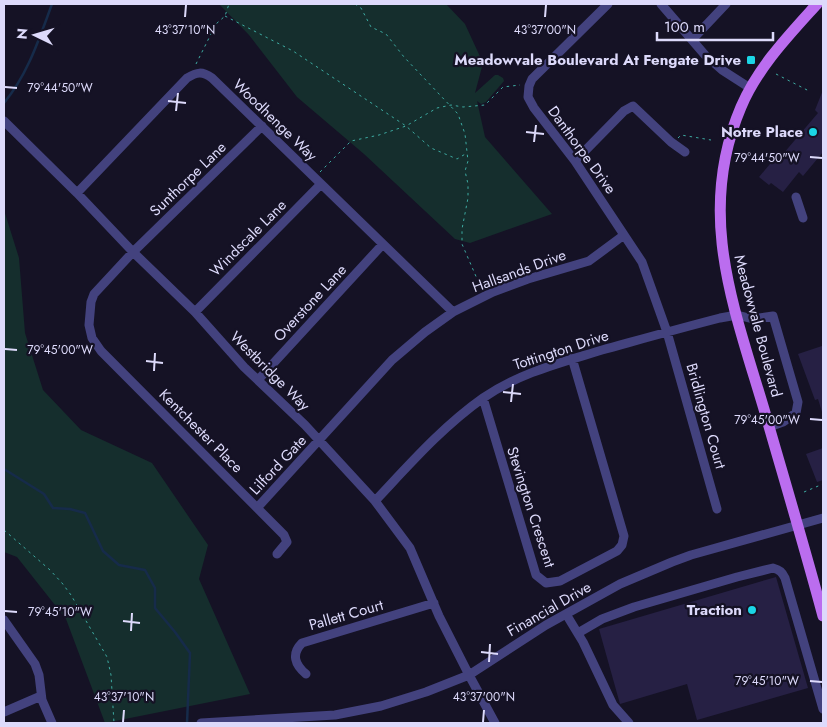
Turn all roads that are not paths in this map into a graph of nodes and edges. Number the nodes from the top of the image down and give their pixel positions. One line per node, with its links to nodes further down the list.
1 (608, 4): 10 (street, Danthorpe Drive)
2 (661, 4): 5 (street)
3 (726, 4): 5 (street)
4 (817, 4): 6 (main road, Meadowvale Boulevard)
5 (692, 40): 6 (street)
6 (750, 88): 20 (main road, Meadowvale Boulevard)
7 (4, 121): 12 (street, Westbridge Way)
8 (262, 126): 11 (street, Woodhenge Way); 12 (street, Woodhenge Way); 17 (street, Sunthorpe Lane)
9 (685, 152): 10 (street)
10 (575, 160): 15 (street, Danthorpe Drive)
11 (318, 181): 16 (street, Woodhenge Way); 18 (street, Windscale Lane)
12 (77, 193): 17 (street, Westbridge Way)
13 (796, 197): 14 (street)
14 (803, 218)
15 (624, 235): 19 (street, Hallsands Drive); 21 (street, Danthorpe Drive)
16 (383, 244): 19 (street, Woodhenge Way); 23 (street, Overstone Lane)
17 (133, 252): 18 (street, Westbridge Way); 28 (street, Kentchester Place)
18 (195, 312): 23 (street, Westbridge Way)
19 (453, 312): 26 (street, Hallsands Drive)
20 (737, 315): 21 (street, Tottington Drive); 25 (main road, Meadowvale Boulevard); 25 (street)
21 (667, 332): 22 (street, Tottington Drive); 29 (street, Bridlington Court)
22 (572, 358): 24 (street, Tottington Drive); 24 (street, Stevington Crescent)
23 (258, 380): 26 (street, Westbridge Way)
24 (483, 398): 27 (street, Tottington Drive)
25 (769, 427): 31 (main road, Meadowvale Boulevard)
26 (319, 441): 27 (street, Westbridge Way); 28 (street, Lilford Gate)
27 (375, 501): 33 (street, Westbridge Way)
28 (258, 508): 32 (street, Kentchester Place)
29 (717, 509)
30 (823, 518): 31 (street, Financial Drive)
31 (798, 525): 34 (street, Financial Drive); 35 (main road, Meadowvale Boulevard)
32 (277, 554)
33 (434, 603): 38 (street, Pallett Court); 39 (street, Westbridge Way)
34 (566, 614): 37 (street); 39 (street, Financial Drive)
35 (823, 616)
36 (4, 620): 40 (street)
37 (578, 633): 41 (street); 46 (street)
38 (306, 674)
39 (469, 675): 44 (street, Financial Drive); 45 (street, Westbridge Way)
40 (42, 696): 42 (street); 43 (street)
41 (823, 709)
42 (4, 712)
43 (52, 723)
44 (203, 723)
45 (495, 723)
46 (629, 723)

